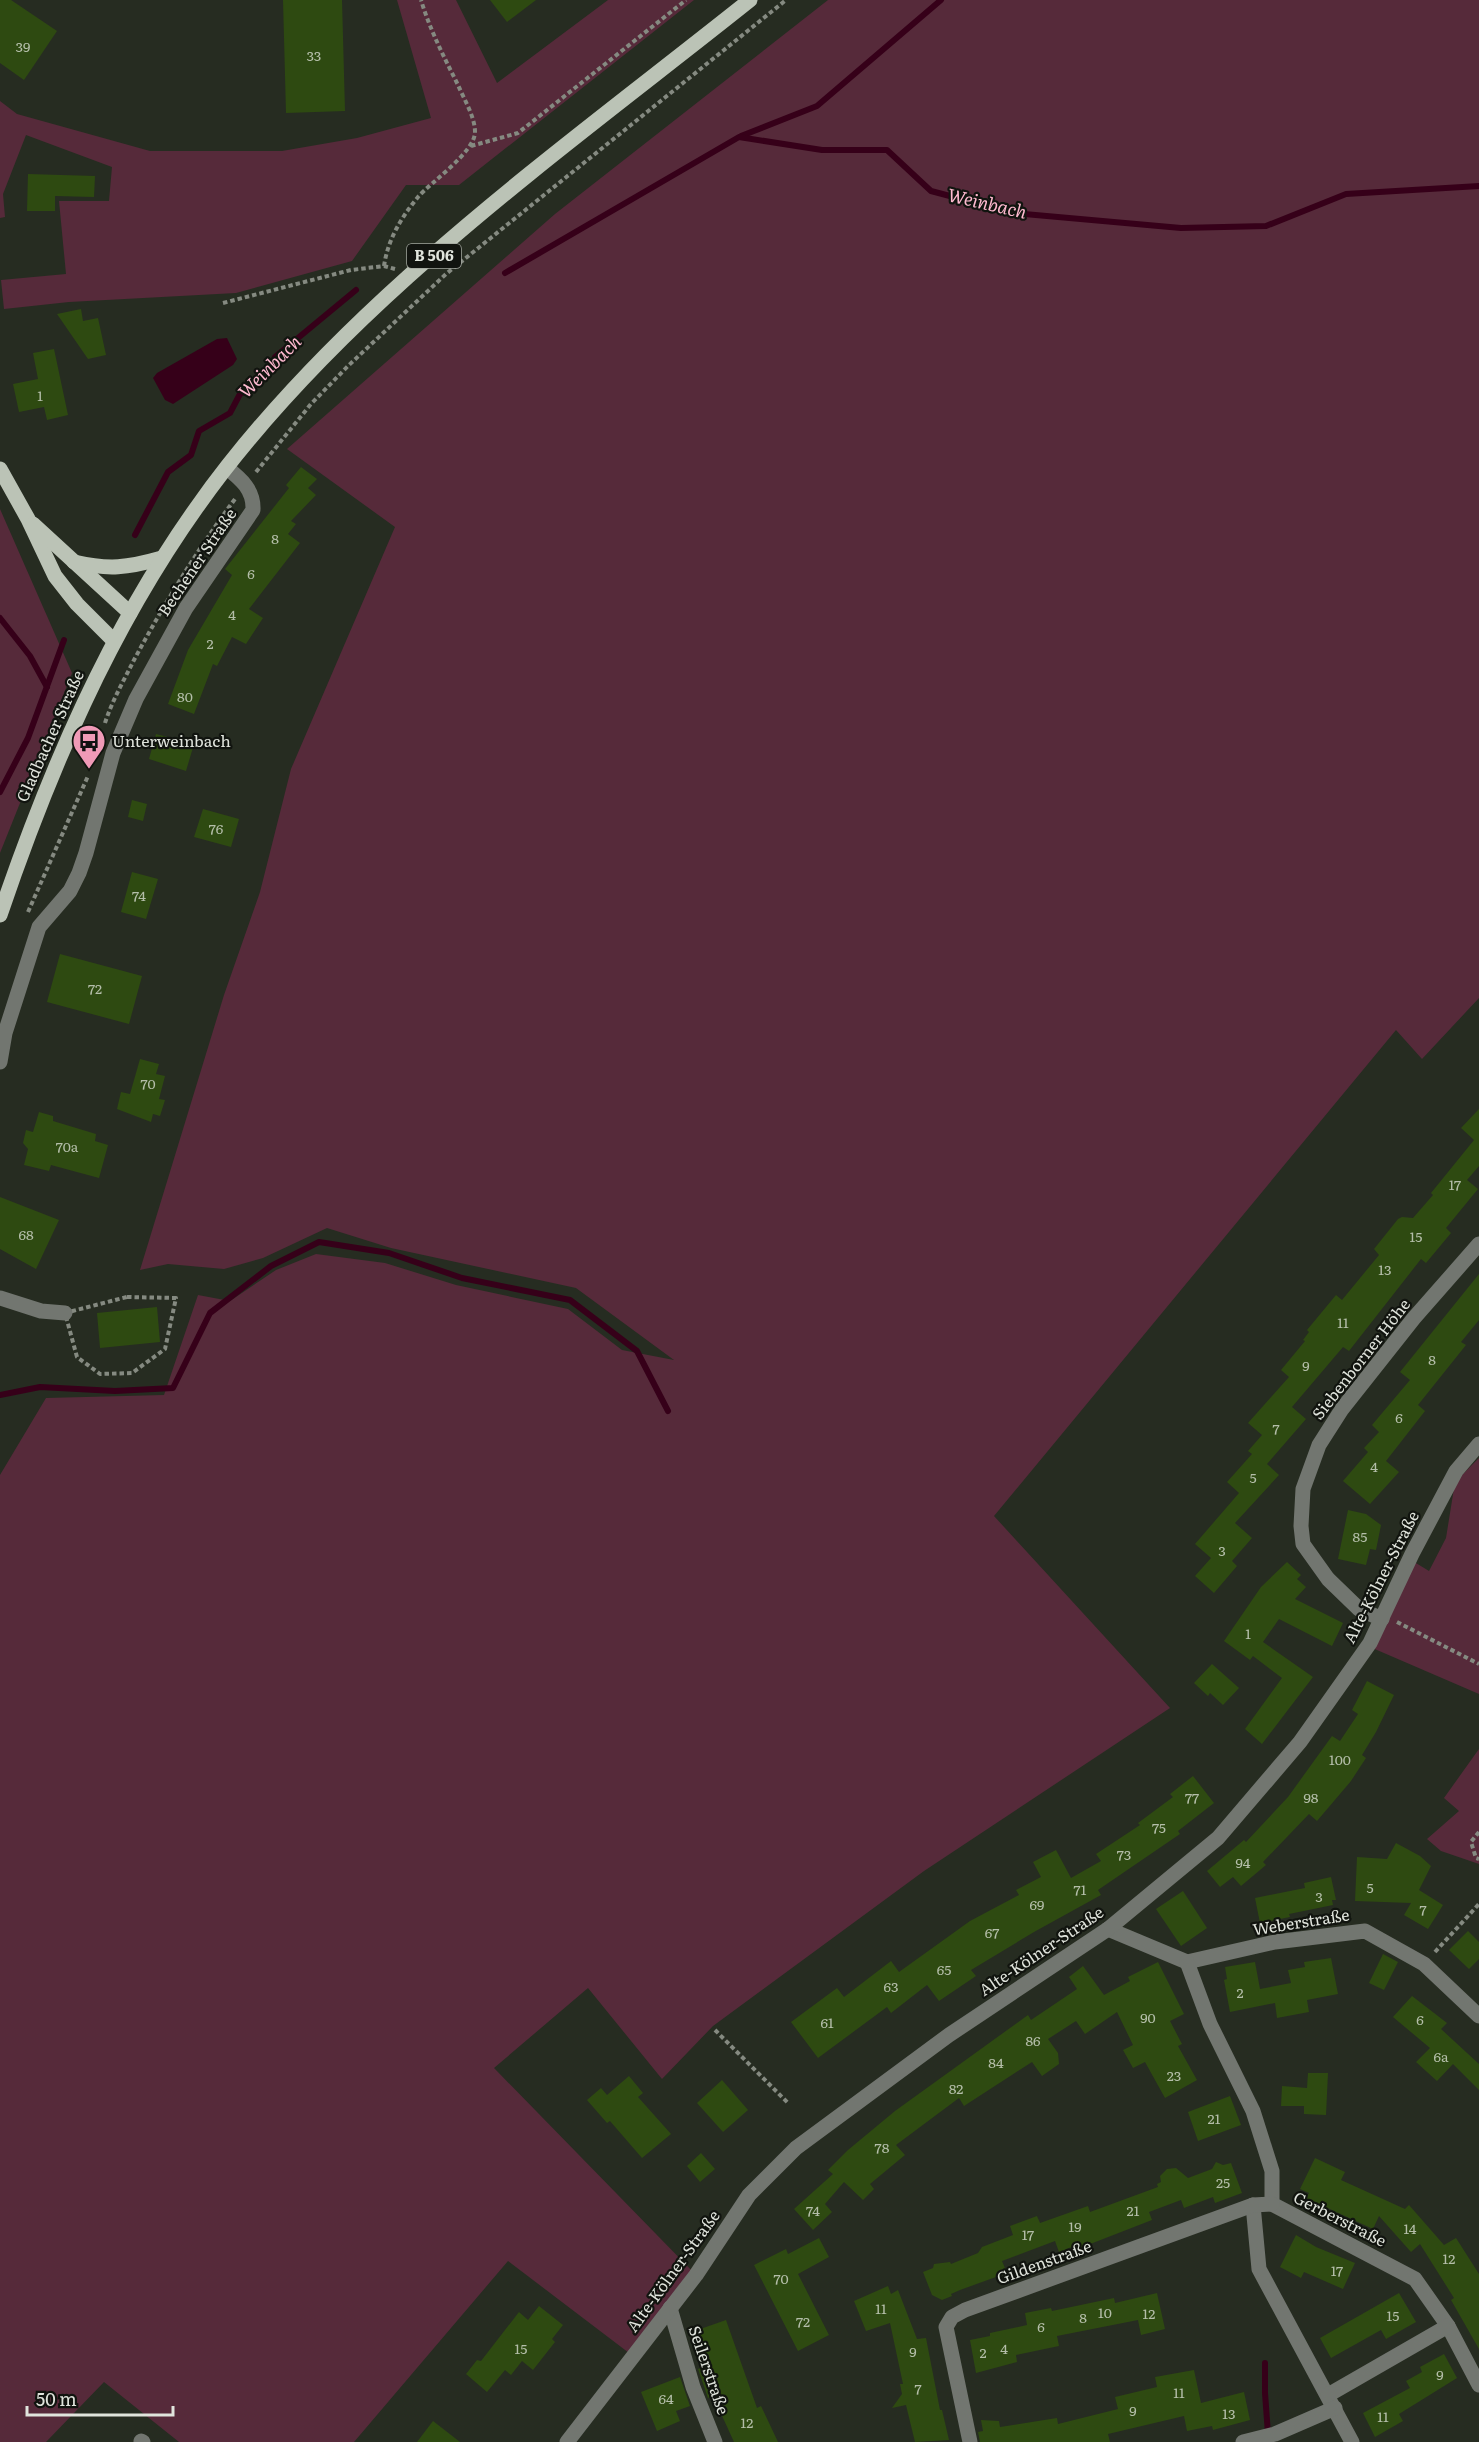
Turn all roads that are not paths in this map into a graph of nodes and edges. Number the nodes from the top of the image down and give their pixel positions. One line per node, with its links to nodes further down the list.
1 (750, 0): 2 (main road, B 506)
2 (227, 468): 5 (main road, B 506); 10 (street, Bechener Straße)
3 (0, 469): 4 (main road)
4 (28, 519): 6 (main road); 8 (main road)
5 (162, 558): 6 (main road); 7 (main road, B 506)
6 (74, 562): 7 (main road)
7 (130, 613): 8 (main road, B 506)
8 (114, 641): 9 (main road, Gladbacher Straße / B 506)
9 (0, 915)
10 (0, 1062)
11 (1479, 1244): 15 (street, Siebenborner Höhe)
12 (0, 1298): 13 (street)
13 (64, 1313)
14 (1479, 1444): 15 (street, Alte-Kölner-Straße)
15 (1382, 1617): 16 (street, Alte-Kölner-Straße)
16 (1108, 1929): 17 (street); 21 (street, Alte-Kölner-Straße)
17 (1186, 1962): 18 (street, Weberstraße); 19 (street, Gerberstraße)
18 (1479, 2016)
19 (1272, 2204): 20 (street, Gildenstraße); 22 (street, Gerberstraße)
20 (1253, 2205): 24 (street); 28 (street, Gildenstraße)
21 (670, 2308): 26 (street, Alte-Kölner-Straße); 27 (street, Seilerstraße)
22 (1448, 2326): 23 (street, Gerberstraße); 24 (street)
23 (1479, 2385)
24 (1331, 2402): 25 (street); 29 (street)
25 (1249, 2441)
26 (567, 2442)
27 (715, 2442)
28 (970, 2442)
29 (1352, 2442)

